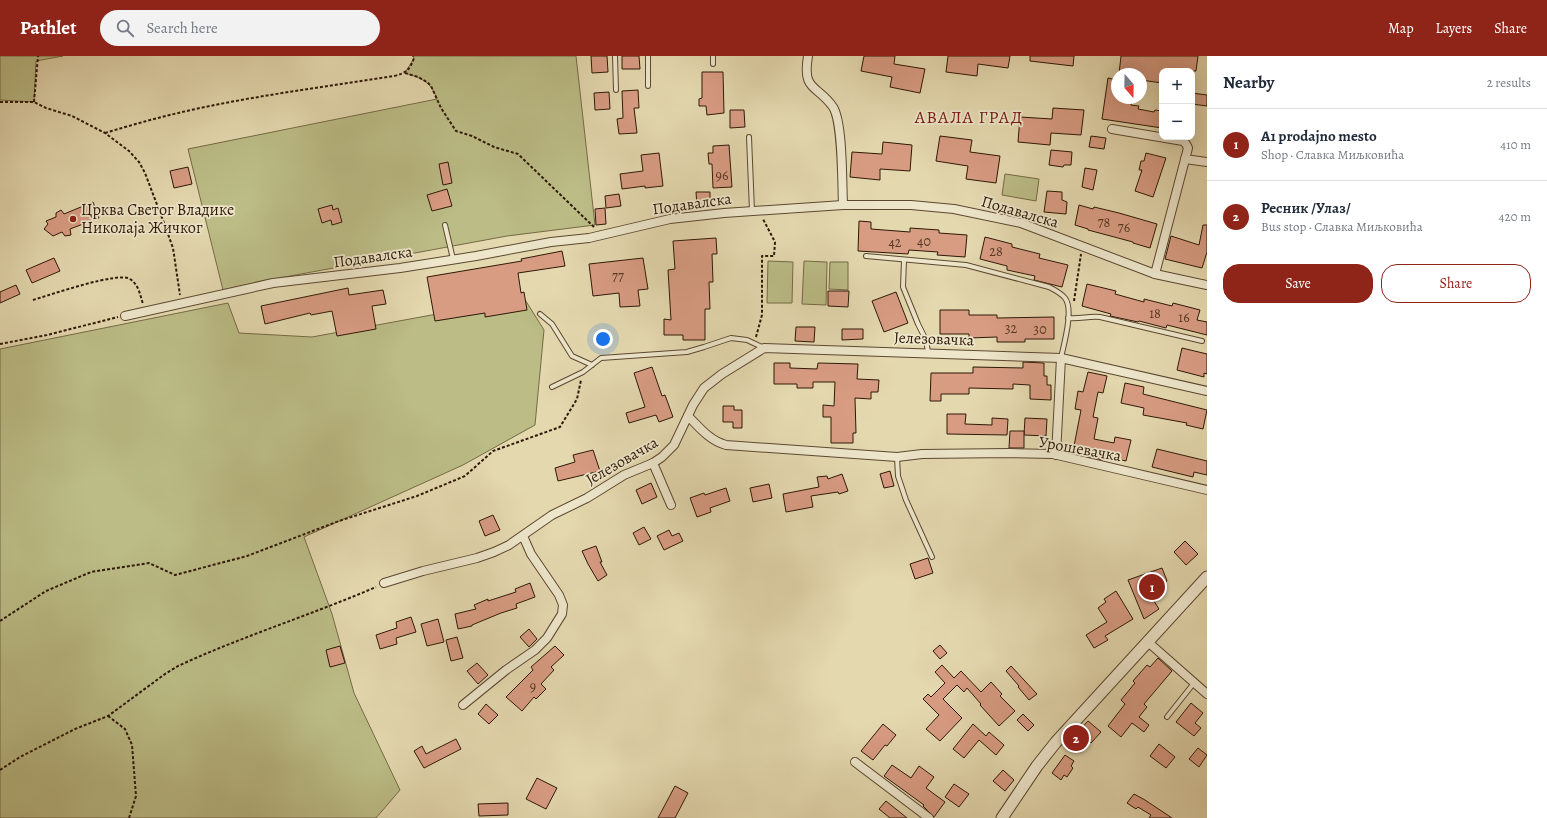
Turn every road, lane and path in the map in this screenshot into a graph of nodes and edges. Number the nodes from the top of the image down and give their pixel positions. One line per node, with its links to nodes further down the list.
1 (38, 56): 12 (path)
2 (413, 56): 8 (path)
3 (615, 56): 10 (lane)
4 (648, 56): 9 (lane)
5 (713, 56): 7 (lane)
6 (808, 56): 18 (street)
7 (713, 64)
8 (405, 73): 14 (path); 21 (path)
9 (648, 86)
10 (616, 90)
11 (0, 102): 12 (path)
12 (34, 102): 14 (path)
13 (1112, 129): 16 (street)
14 (105, 133): 30 (path)
15 (749, 137): 19 (lane, Подавалска)
16 (1185, 159): 17 (street); 26 (street)
17 (1207, 162)
18 (843, 205): 19 (street, Подавалска); 22 (street, Подавалска)
19 (752, 211): 21 (street, Подавалска); 36 (path)
20 (445, 225): 24 (lane)
21 (602, 235): 24 (street, Подавалска)
22 (1082, 246): 26 (street, Подавалска); 28 (path)
23 (866, 256): 25 (lane)
24 (453, 259): 30 (street, Подавалска)
25 (904, 260): 34 (lane); 39 (lane)
26 (1155, 274): 27 (street, Подавалска)
27 (1207, 285)
28 (1075, 291)
29 (33, 300): 31 (path)
30 (182, 303): 31 (street, Подавалска)
31 (144, 311): 33 (street, Подавалска)
32 (540, 314): 41 (lane)
33 (125, 316): 37 (path)
34 (1068, 318): 35 (lane); 40 (lane)
35 (1202, 341)
36 (754, 342): 38 (lane); 41 (lane)
37 (0, 344)
38 (764, 348): 39 (street, Јелезовачка); 45 (street, Јелезовачка)
39 (928, 352): 40 (street, Јелезовачка)
40 (1061, 358): 44 (street, Јелезовачка); 46 (street)
41 (592, 365): 42 (lane)
42 (583, 372): 43 (lane); 55 (path)
43 (552, 387)
44 (1207, 391)
45 (688, 416): 47 (street, Урошевачка); 48 (street, Јелезовачка)
46 (1056, 455): 47 (street, Урошевачка); 49 (street, Урошевачка)
47 (897, 457): 52 (lane)
48 (653, 463): 50 (street); 51 (street, Јелезовачка)
49 (1207, 490)
50 (671, 505)
51 (523, 536): 54 (street, Јелезовачка); 59 (street)
52 (932, 557)
53 (1207, 577): 56 (street)
54 (384, 583): 60 (path)
55 (0, 621)
56 (1148, 642): 57 (street); 66 (street)
57 (1194, 683): 58 (street); 61 (lane)
58 (1207, 694)
59 (463, 705)
60 (108, 716): 63 (path); 64 (path)
61 (1167, 717)
62 (854, 762): 65 (street)
63 (0, 770)
64 (129, 818)
65 (929, 818)
66 (1002, 818)

